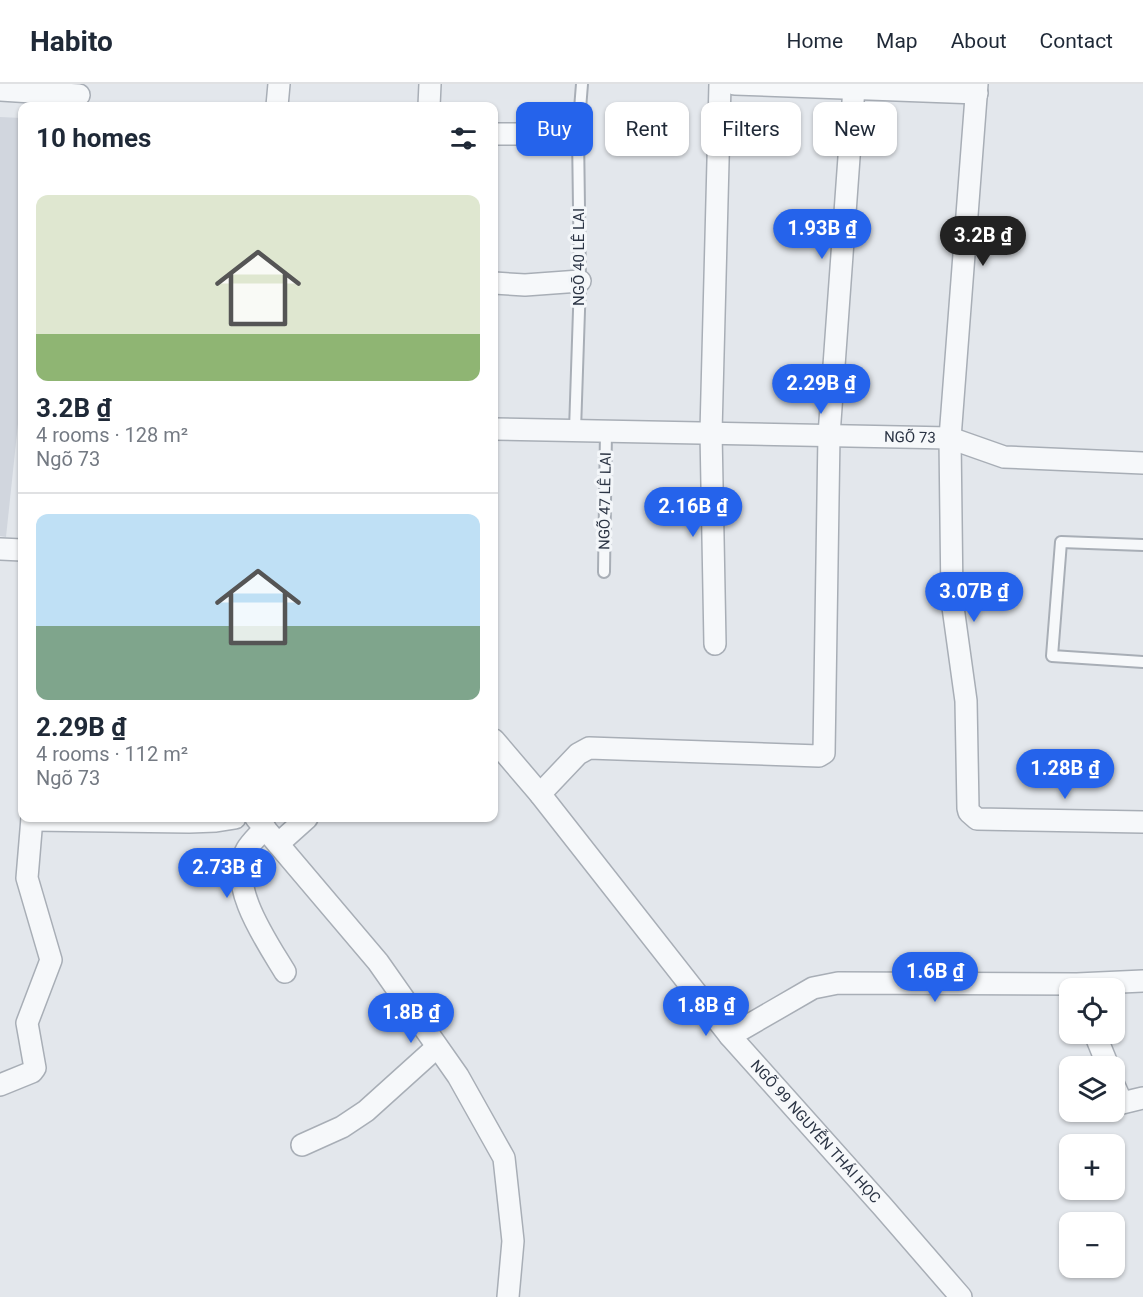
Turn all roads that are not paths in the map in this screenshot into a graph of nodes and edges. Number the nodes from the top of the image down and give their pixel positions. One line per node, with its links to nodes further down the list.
1 (279, 84): 10 (street)
2 (430, 84): 11 (street)
3 (582, 84): 12 (lane, NGÕ 40 LÊ LAI)
4 (720, 84): 21 (street)
5 (735, 84): 6 (street)
6 (854, 88): 7 (street); 22 (street)
7 (977, 88): 23 (street)
8 (0, 90): 9 (street)
9 (79, 95)
10 (277, 102)
11 (429, 102)
12 (581, 102)
13 (498, 134): 14 (street)
14 (516, 134)
15 (579, 156): 16 (lane, NGÕ 40 LÊ LAI)
16 (580, 281): 17 (street); 19 (lane, NGÕ 40 LÊ LAI)
17 (498, 283)
18 (498, 429): 19 (street, NGÕ 73)
19 (575, 430): 20 (street, NGÕ 73)
20 (606, 430): 21 (street, NGÕ 73); 28 (lane, NGÕ 47 LÊ LAI)
21 (711, 432): 22 (street, NGÕ 73); 29 (street)
22 (829, 435): 23 (street, NGÕ 73); 32 (street)
23 (950, 438): 24 (street, NGÕ 73); 35 (street)
24 (1143, 463)
25 (1143, 545): 30 (lane)
26 (0, 549): 27 (street)
27 (18, 550)
28 (604, 572)
29 (715, 644)
30 (1143, 662)
31 (498, 745): 32 (street, NGÕ 99 NGUYỄN THÁI HỌC)
32 (540, 794): 41 (street, NGÕ 99 NGUYỄN THÁI HỌC)
33 (32, 822): 43 (street)
34 (293, 822): 36 (street)
35 (1143, 822)
36 (266, 830): 37 (street); 42 (street)
37 (285, 972)
38 (1143, 981): 39 (street)
39 (1125, 982)
40 (1059, 986): 41 (street)
41 (730, 1036): 48 (street, NGÕ 99 NGUYỄN THÁI HỌC)
42 (437, 1047): 46 (street); 47 (street)
43 (0, 1085)
44 (1143, 1098): 45 (street)
45 (1125, 1103)
46 (302, 1145)
47 (508, 1297)
48 (961, 1297)

